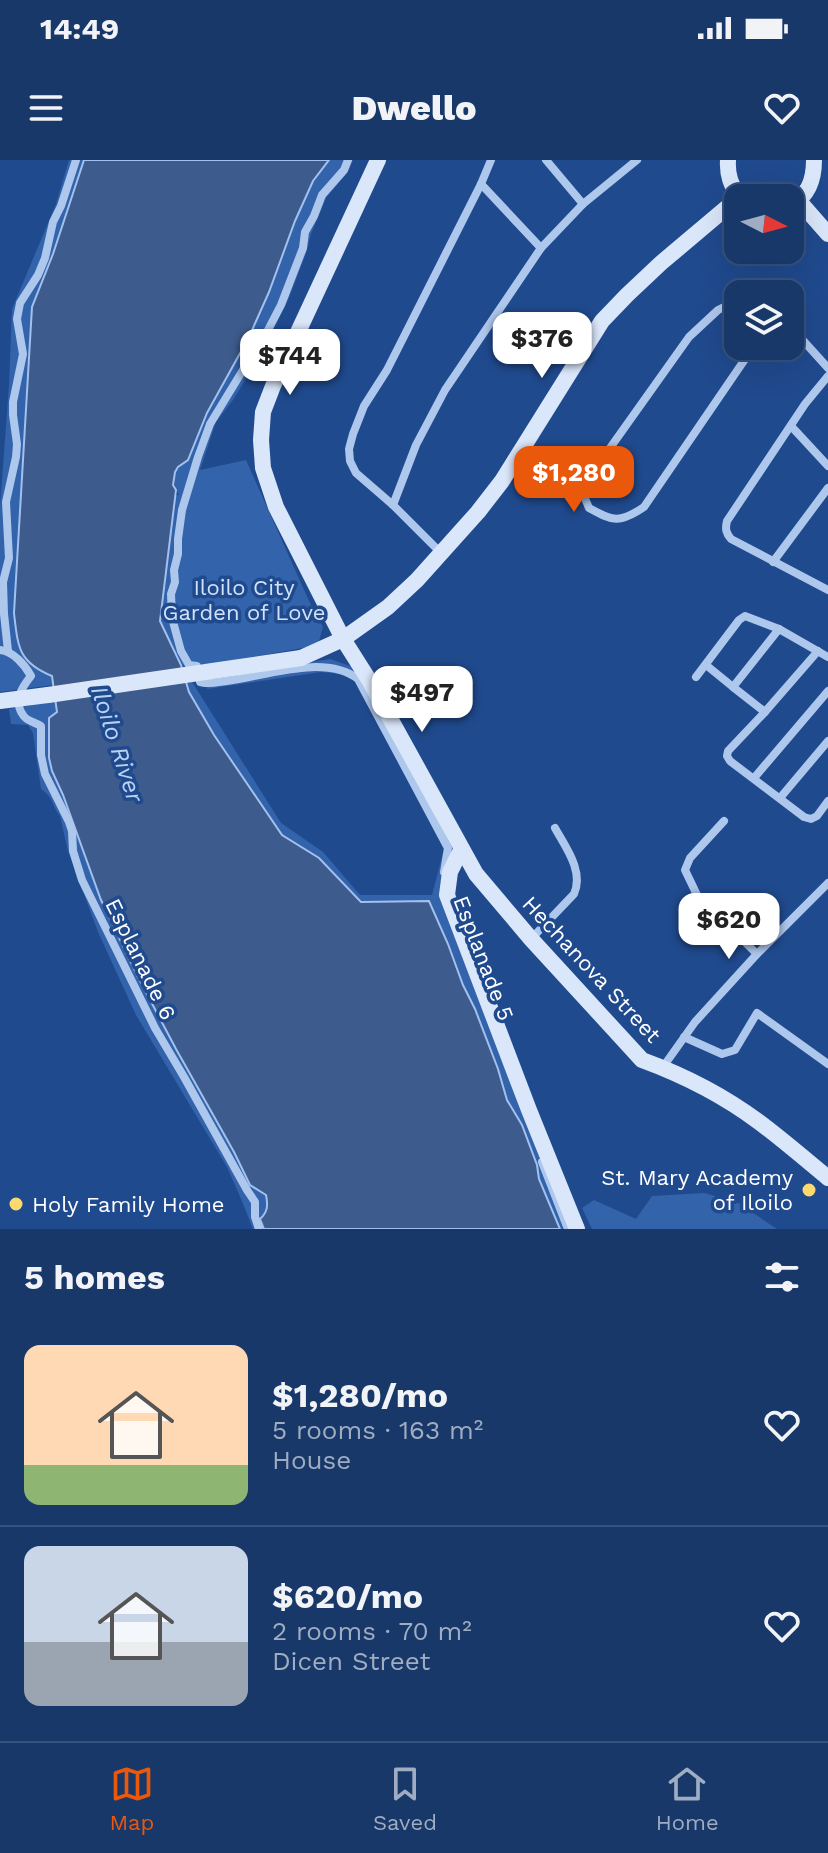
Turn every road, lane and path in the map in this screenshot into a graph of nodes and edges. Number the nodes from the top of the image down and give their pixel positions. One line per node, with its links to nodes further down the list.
1 (76, 160): 31 (street)
2 (348, 160): 56 (street, Esplanade 5)
3 (378, 160): 30 (main road, Hechanova Street)
4 (491, 160): 9 (street)
5 (546, 160): 12 (street)
6 (637, 160): 12 (street)
7 (728, 160): 10 (main road)
8 (814, 160): 11 (main road)
9 (481, 184): 16 (street); 25 (street)
10 (730, 184)
11 (804, 194)
12 (583, 204): 16 (street)
13 (724, 210): 26 (main road)
14 (804, 212): 15 (main road)
15 (828, 234)
16 (541, 248): 25 (street)
17 (724, 307): 19 (street)
18 (804, 341): 20 (street)
19 (744, 360)
20 (828, 368)
21 (828, 376): 22 (street)
22 (791, 426): 23 (street); 27 (street)
23 (828, 466)
24 (828, 488): 27 (street)
25 (393, 505): 26 (street)
26 (441, 553): 30 (main road)
27 (773, 562): 28 (street)
28 (828, 590)
29 (779, 629): 32 (street); 34 (street); 36 (street)
30 (343, 639): 38 (main road, bridge); 47 (main road, Hechanova Street)
31 (4, 650): 38 (street)
32 (818, 651): 33 (street); 40 (street)
33 (828, 657)
34 (706, 665): 35 (street); 36 (street)
35 (696, 677)
36 (733, 687): 40 (street)
37 (828, 691): 42 (street)
38 (18, 699): 39 (main road); 55 (street, Esplanade 6)
39 (0, 701)
40 (765, 712): 42 (street)
41 (828, 741): 43 (street)
42 (754, 778): 43 (street)
43 (780, 798): 44 (street)
44 (828, 801)
45 (724, 821): 50 (street)
46 (555, 828): 49 (street)
47 (461, 850): 49 (main road, Hechanova Street); 57 (main road)
48 (828, 883): 50 (street)
49 (531, 939): 53 (main road, Hechanova Street)
50 (757, 954): 51 (street)
51 (684, 1037): 52 (street); 53 (street)
52 (828, 1064)
53 (663, 1067): 54 (main road, Hechanova Street)
54 (828, 1178)
55 (259, 1229)
56 (568, 1229)
57 (577, 1229)

